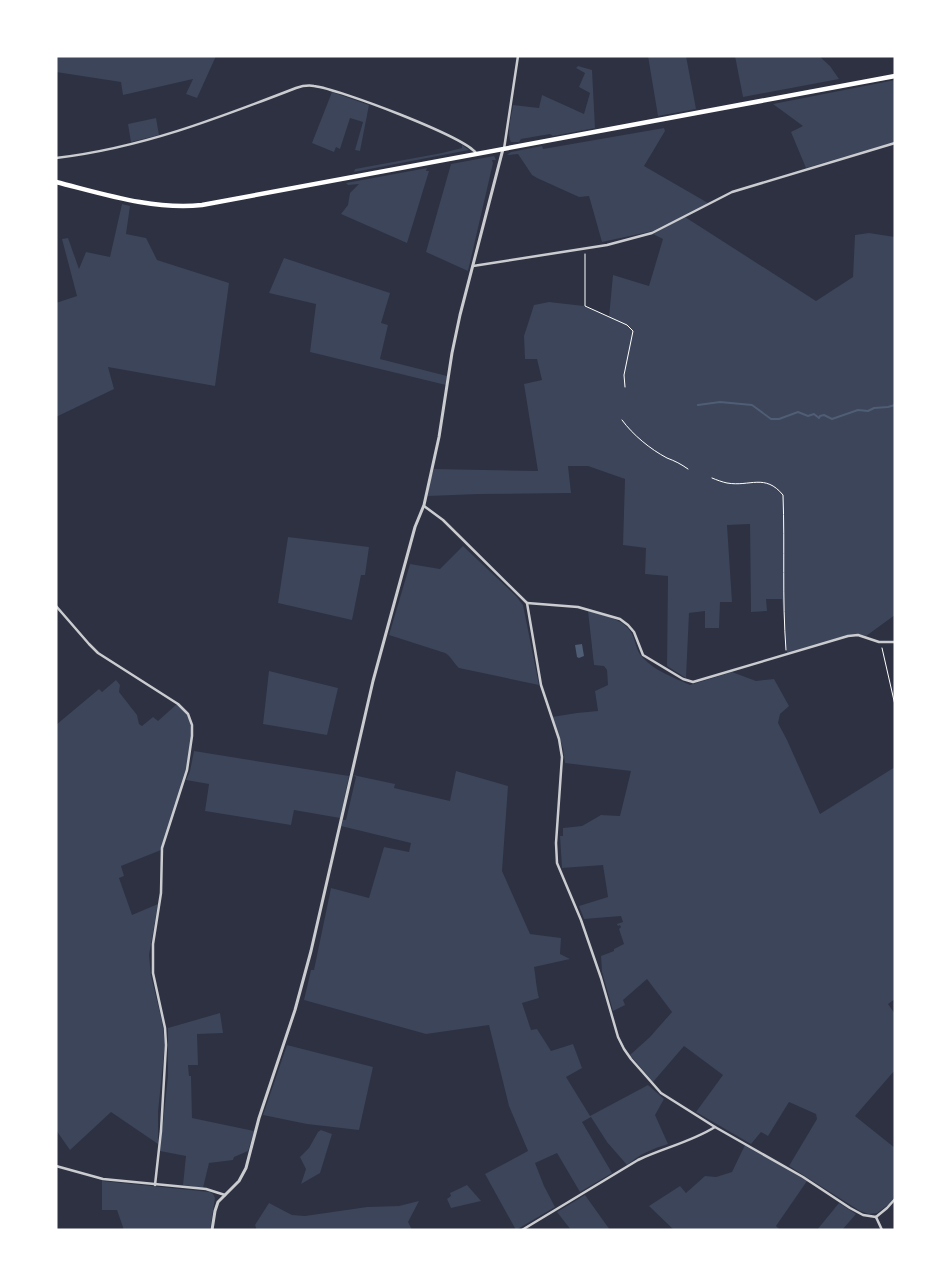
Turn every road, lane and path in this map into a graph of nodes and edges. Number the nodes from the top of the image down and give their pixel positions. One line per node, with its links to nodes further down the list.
1 (518, 56): 4 (street)
2 (895, 76): 4 (main road)
3 (895, 143): 8 (street)
4 (503, 149): 5 (main road); 9 (street)
5 (477, 154): 6 (street); 7 (main road)
6 (56, 158)
7 (56, 182)
8 (585, 248): 9 (street); 10 (path)
9 (473, 266): 14 (street)
10 (625, 387)
11 (622, 420): 12 (path)
12 (688, 469)
13 (712, 478): 19 (path)
14 (424, 505): 15 (street); 24 (street)
15 (527, 603): 19 (street); 21 (street)
16 (56, 606): 23 (street)
17 (895, 642): 19 (street)
18 (884, 650): 20 (path)
19 (786, 655)
20 (895, 705)
21 (715, 1127): 26 (street); 28 (street)
22 (56, 1166): 23 (street)
23 (155, 1185): 24 (street)
24 (225, 1195): 27 (street)
25 (895, 1199): 26 (street)
26 (876, 1217): 29 (street)
27 (212, 1230)
28 (522, 1230)
29 (882, 1230)

